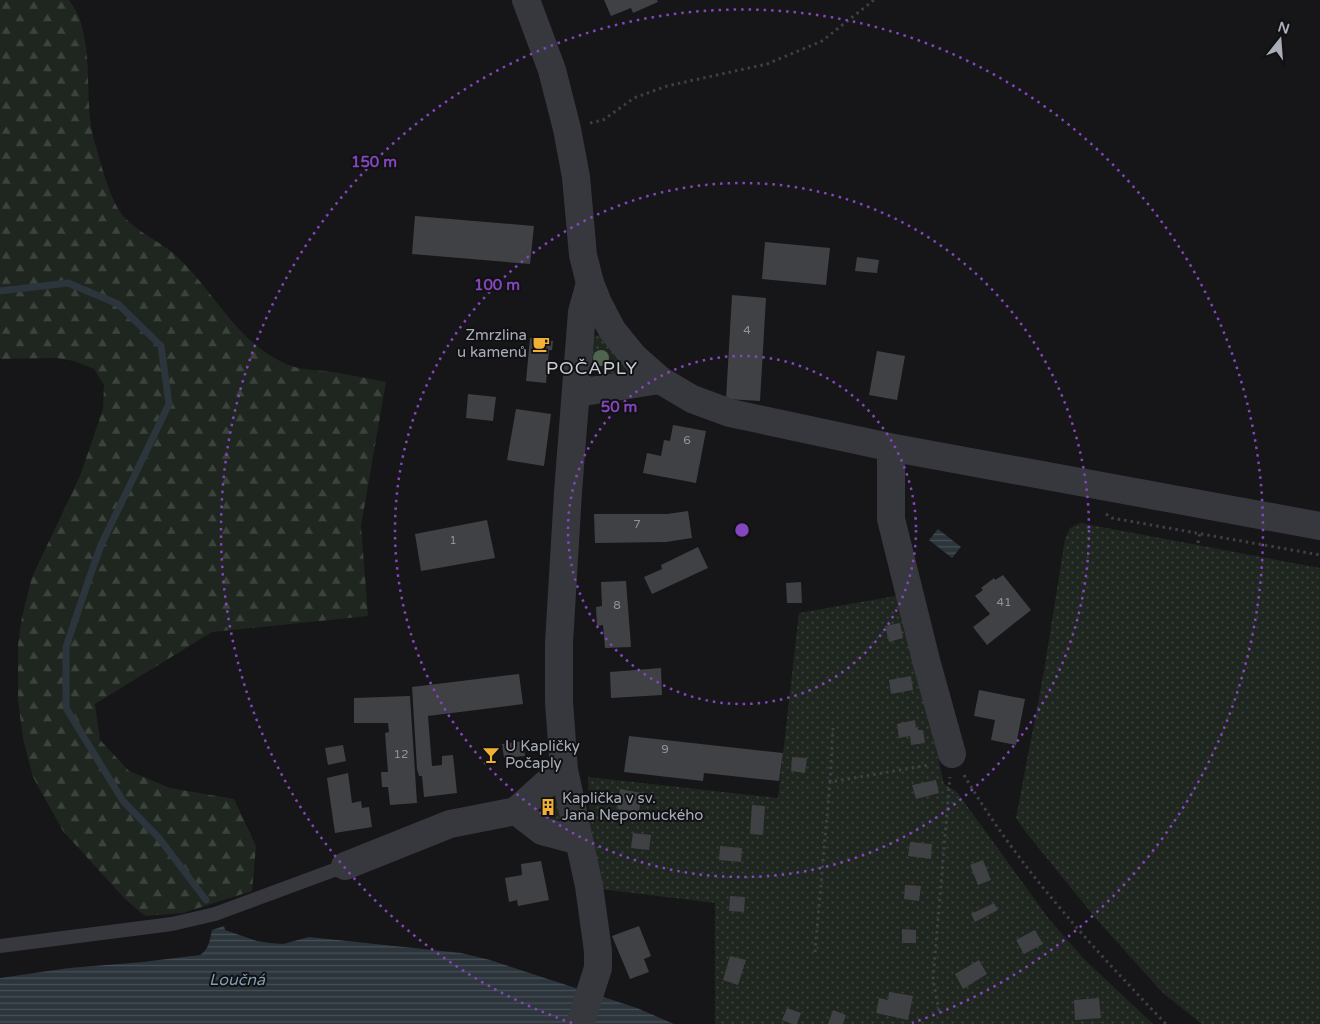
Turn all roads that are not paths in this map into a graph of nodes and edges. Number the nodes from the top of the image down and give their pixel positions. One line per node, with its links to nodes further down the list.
1 (526, 0): 2 (street)
2 (590, 283): 3 (street); 4 (street)
3 (660, 380): 4 (street); 5 (street)
4 (577, 393): 8 (street)
5 (889, 447): 6 (street); 7 (street)
6 (1320, 526)
7 (952, 754)
8 (564, 770): 9 (street); 10 (street)
9 (516, 811): 10 (street); 11 (street)
10 (579, 841): 13 (street)
11 (345, 866): 12 (lane)
12 (0, 946)
13 (580, 1024)

